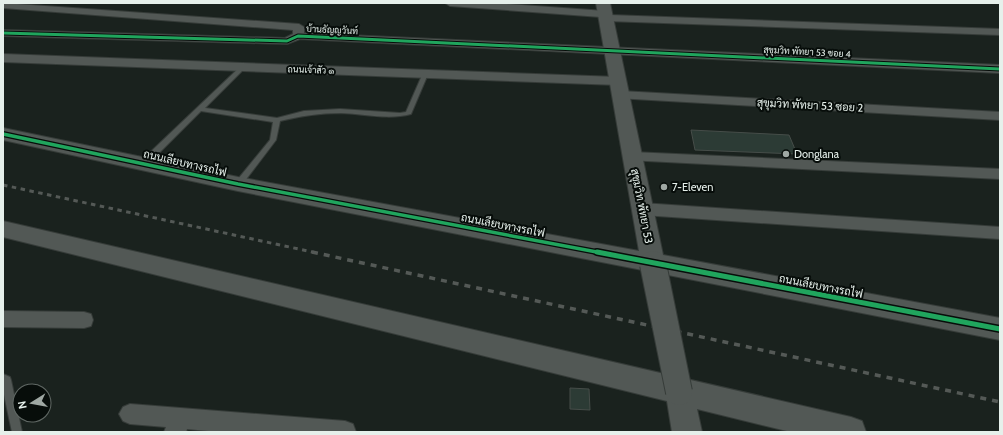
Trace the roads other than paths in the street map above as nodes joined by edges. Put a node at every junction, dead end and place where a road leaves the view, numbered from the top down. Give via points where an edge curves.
1 (450, 3) edge
2 (3, 5) edge
3 (605, 12) edge
4 (1000, 32) edge
5 (3, 33) edge
6 (298, 36) junction
7 (612, 51) junction
8 (3, 58) edge
9 (243, 67) junction
10 (1000, 69) edge
11 (425, 74) junction
12 (620, 88) junction
13 (200, 109) junction
14 (1000, 116) edge
15 (278, 120) junction
16 (3, 134) edge
17 (632, 157) junction
18 (144, 163) junction
19 (1000, 174) edge
20 (238, 184) junction
21 (642, 210) junction
22 (3, 229) edge
23 (1000, 233) edge
24 (653, 264) junction
25 (3, 319) edge
26 (84, 320) dead end
27 (1000, 329) edge
28 (3, 379) edge
29 (679, 392) junction
30 (130, 414) dead end
31 (178, 426) edge
32 (17, 432) edge
33 (345, 432) edge
34 (687, 432) edge
35 (851, 432) edge

1 - 3 street
2 - 6 street, บ้านธัญญวันท์ via 299,27
3 - 4 street
3 - 7 street, สุขุมวิท พัทยา 53
5 - 6 street, บ้านธัญญวันท์ via 287,41
6 - 7 street, บ้านธัญญวันท์
7 - 10 street, สุขุมวิท พัทยา 53 ซอย 4
7 - 12 street, สุขุมวิท พัทยา 53
8 - 9 street, ถนนเจ้าสัว ๑
9 - 11 street, ถนนเจ้าสัว ๑
9 - 13 lane
11 - 12 street, ถนนเจ้าสัว ๑
11 - 15 lane via 409,113 400,115 340,111 304,113
12 - 14 street, สุขุมวิท พัทยา 53 ซอย 2
12 - 17 street, สุขุมวิท พัทยา 53
13 - 15 lane
13 - 18 lane
15 - 20 lane via 273,140
16 - 18 street, ถนนเลียบทางรถไฟ
17 - 19 street
17 - 21 street, สุขุมวิท พัทยา 53
18 - 20 street, ถนนเลียบทางรถไฟ
20 - 24 street, ถนนเลียบทางรถไฟ
21 - 23 street
21 - 24 street, สุขุมวิท พัทยา 53
22 - 29 street
24 - 27 street, ถนนเลียบทางรถไฟ
24 - 29 street, สุขุมวิท พัทยา 53, bridge
25 - 26 street
28 - 32 lane via 6,380
29 - 34 street, สุขุมวิท พัทยา 53
29 - 35 street
30 - 31 street
31 - 33 street

